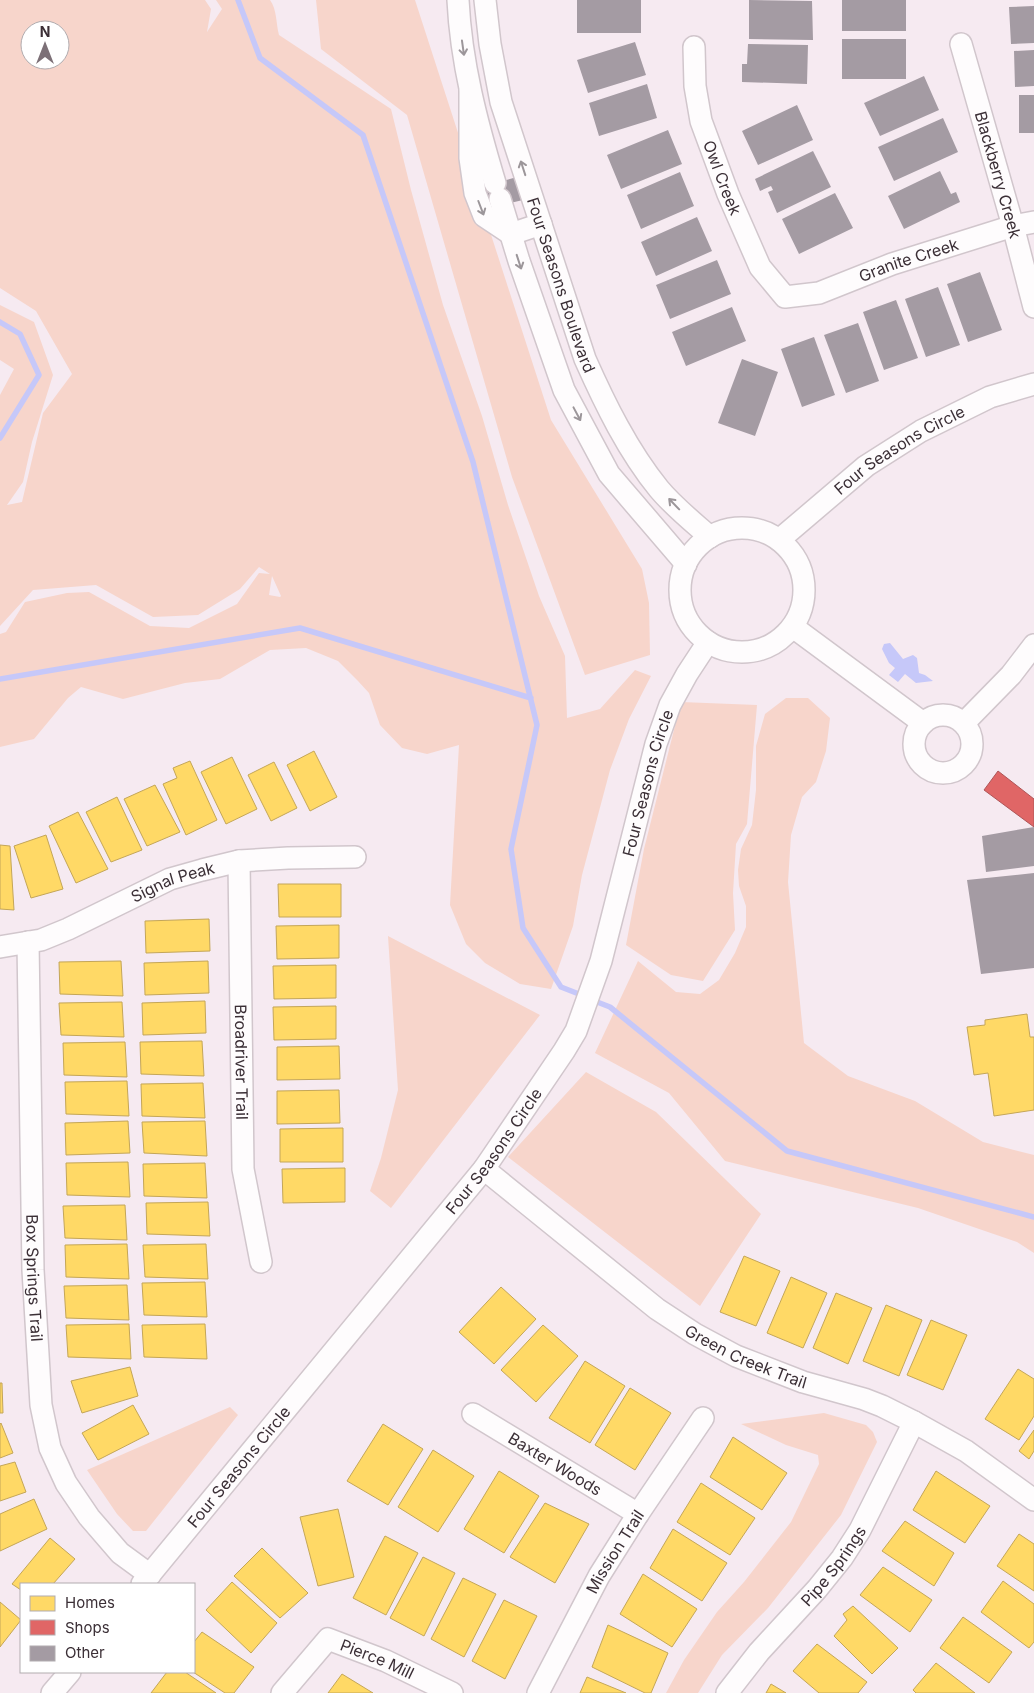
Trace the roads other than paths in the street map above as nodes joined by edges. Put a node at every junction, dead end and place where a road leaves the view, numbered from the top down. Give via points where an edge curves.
1 (458, 0) edge
2 (485, 0) edge
3 (961, 44) dead end
4 (694, 47) dead end
5 (470, 91) junction
6 (512, 133) junction
7 (483, 143) junction
8 (1034, 222) edge
9 (541, 224) junction
10 (1013, 226) junction
11 (511, 234) junction
12 (785, 297) joint
13 (1034, 307) edge
14 (1034, 384) edge
15 (710, 537) junction
16 (779, 540) junction
17 (686, 564) junction
18 (793, 627) junction
19 (708, 642) junction
20 (1034, 645) edge
21 (922, 723) junction
22 (964, 723) junction
23 (355, 857) dead end
24 (239, 862) junction
25 (28, 942) junction
26 (0, 947) edge
27 (484, 1169) junction
28 (261, 1262) dead end
29 (473, 1414) dead end
30 (703, 1418) dead end
31 (914, 1422) junction
32 (1034, 1500) edge
33 (638, 1514) junction
34 (146, 1580) edge
35 (69, 1673) edge
36 (52, 1693) edge
37 (282, 1693) edge
38 (452, 1693) edge
39 (538, 1693) edge
40 (727, 1693) edge

1 -> 5 street, Four Seasons Boulevard
2 - 6 street, Four Seasons Boulevard via 494,72
3 - 10 street, Blackberry Creek
4 - 12 street, Owl Creek via 695,86 701,121 760,267
5 - 7 street, Four Seasons Boulevard
5 -> 11 street, Four Seasons Boulevard via 470,158 476,193 484,216
6 - 7 street
9 -> 6 street, Four Seasons Boulevard
7 - 11 street, Four Seasons Boulevard
8 - 10 street, Granite Creek
9 - 11 street
15 -> 9 street, Four Seasons Boulevard via 659,490 601,396 585,359
10 - 12 street, Granite Creek via 892,264 820,293
10 - 13 street, Blackberry Creek
11 -> 17 street, Four Seasons Boulevard via 564,390 609,474
14 - 16 street, Four Seasons Circle via 990,397 921,431 866,466
15 - 16 street via 727,530 745,528 763,531
15 - 17 street via 696,548
16 - 18 street via 793,553 802,571 805,590 802,610
17 - 19 street via 680,581 685,616
18 - 19 street via 780,640 763,649 744,653 725,650
18 - 21 street
19 - 27 street, Four Seasons Circle via 670,705 656,744 601,961 576,1031
20 - 22 street via 1011,675
21 - 22 street via 938,715 948,715
21 - 22 street via 914,739 914,748 922,764 938,773 957,770 970,757 972,739
23 - 24 street, Signal Peak
24 - 25 street, Signal Peak via 170,879 68,928
24 - 28 street, Broadriver Trail via 244,1169
25 - 26 street, Signal Peak
25 - 34 street, Box Springs Trail via 33,1270 40,1405 50,1448 66,1483 89,1517
27 - 31 street, Green Creek Trail via 657,1309 696,1334 744,1359 803,1382 864,1399
27 - 34 street, Four Seasons Circle
29 - 33 street, Baxter Woods
30 - 33 street, Mission Trail
31 - 32 street, Green Creek Trail via 966,1452
31 - 40 street, Pipe Springs via 860,1530 842,1558
33 - 39 street, Mission Trail via 599,1576
35 - 36 street
37 - 38 street, Pierce Mill via 328,1638

